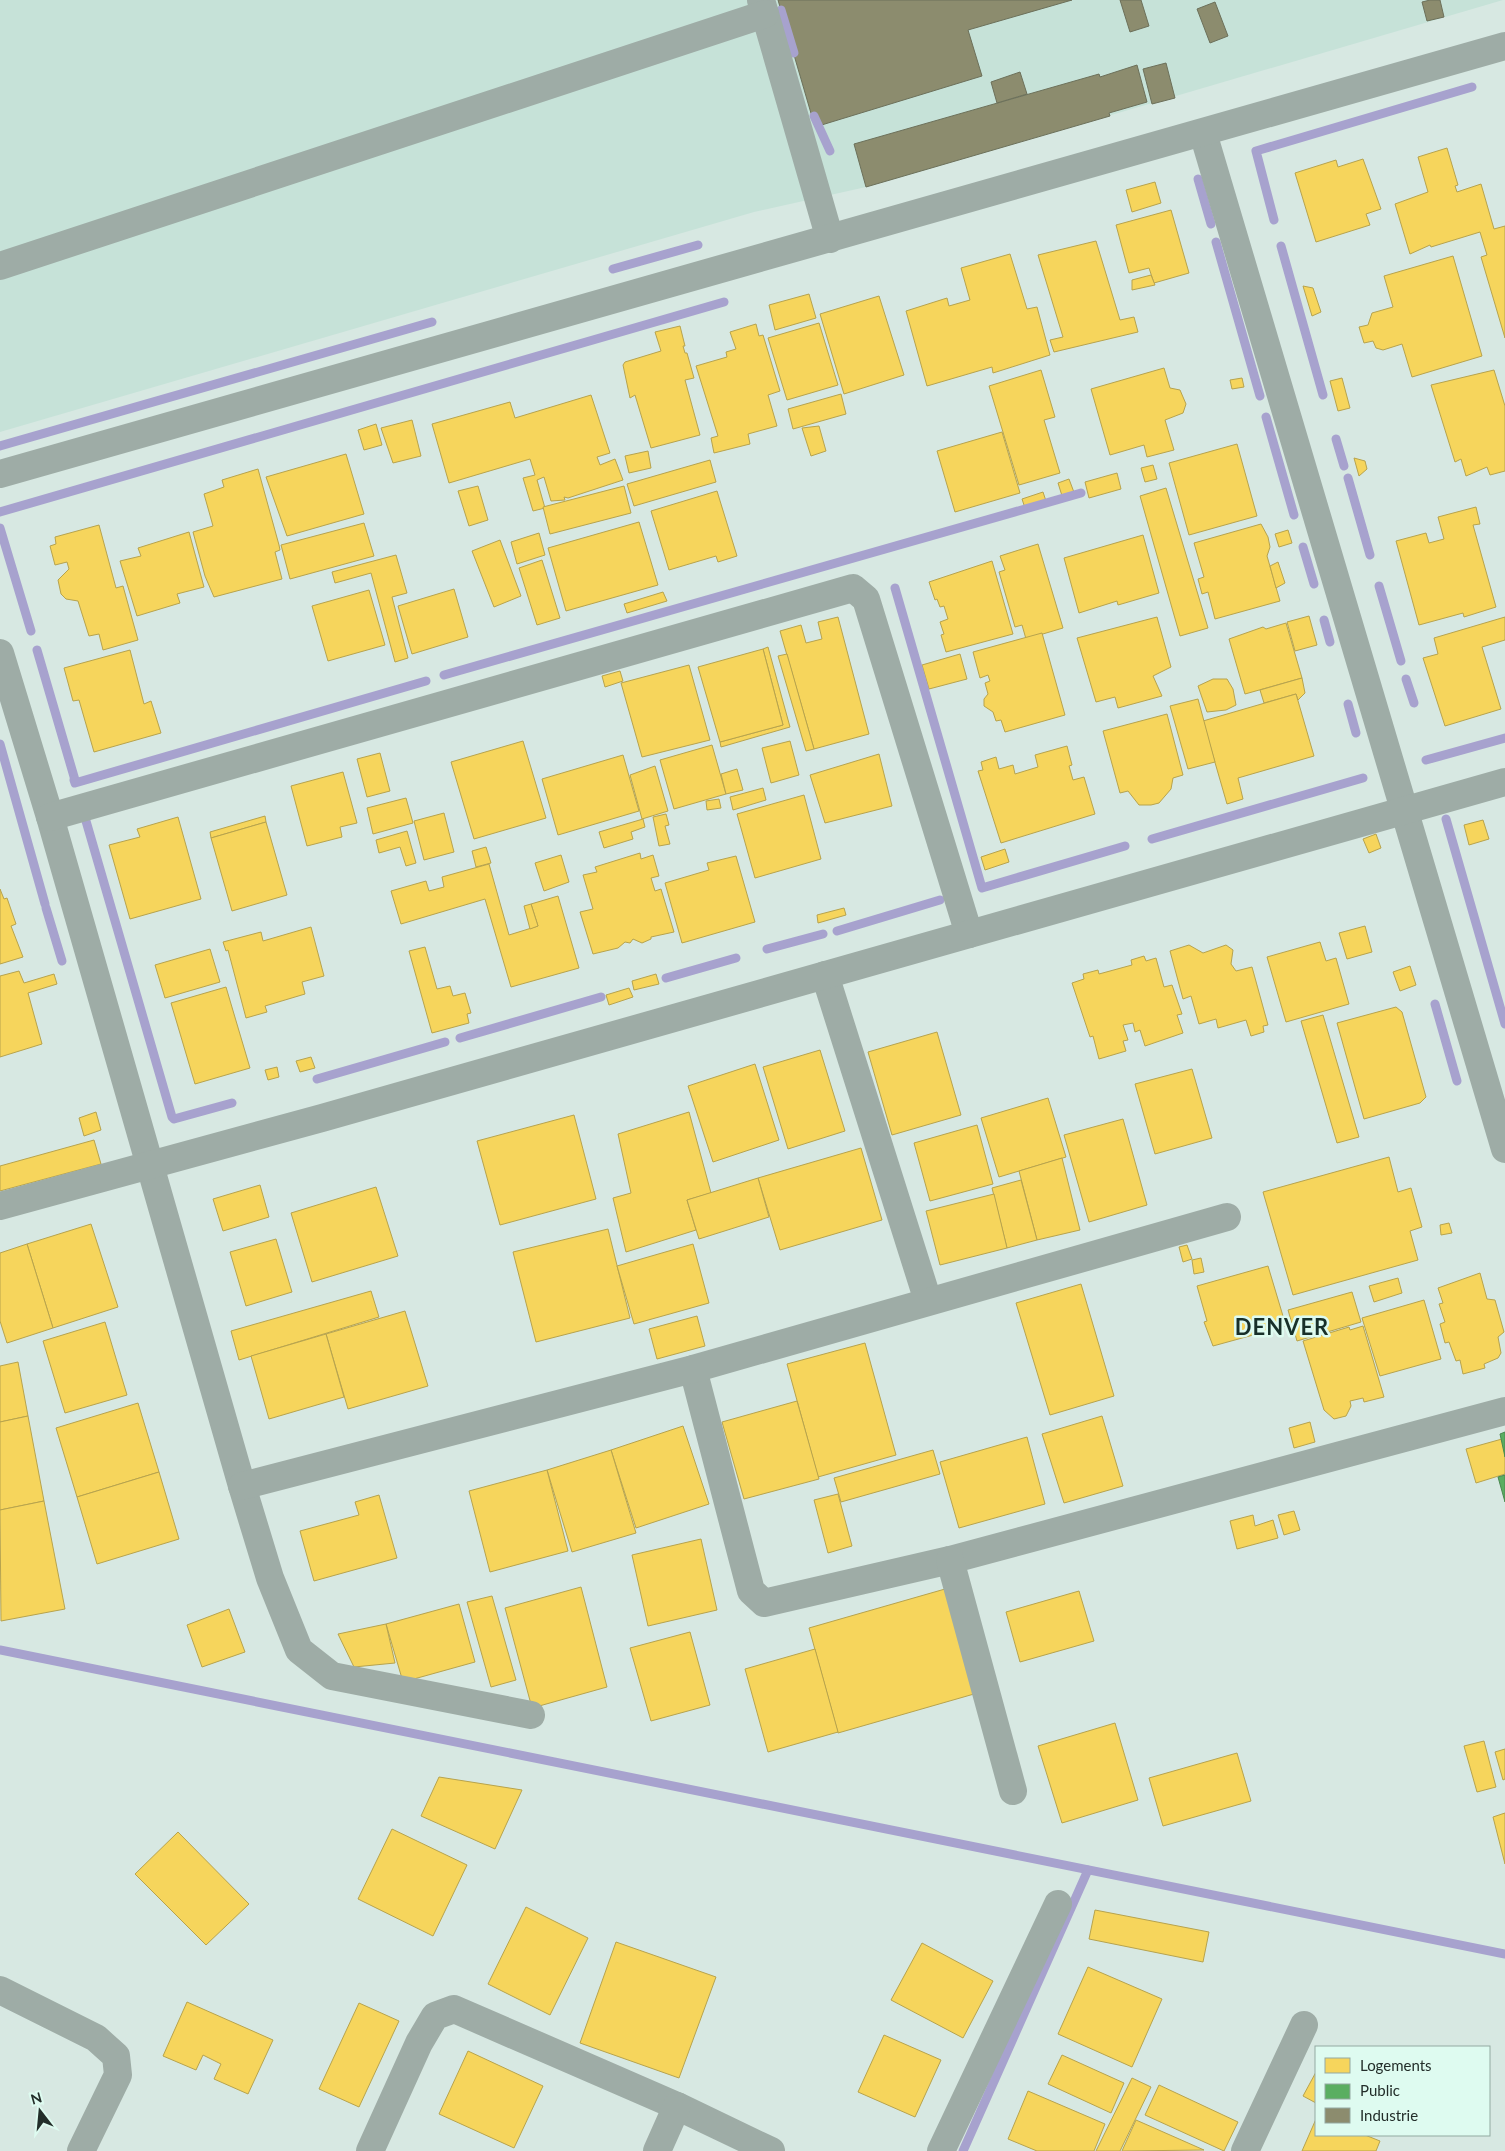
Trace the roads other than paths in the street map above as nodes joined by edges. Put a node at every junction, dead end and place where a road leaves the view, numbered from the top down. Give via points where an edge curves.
1 (763, 7) edge
2 (1505, 46) edge
3 (1203, 133) junction
4 (830, 239) junction
5 (0, 266) edge
6 (0, 474) edge
7 (0, 652) edge
8 (1505, 782) edge
9 (1404, 811) junction
10 (50, 817) junction
11 (969, 934) junction
12 (825, 976) junction
13 (1505, 1149) edge
14 (150, 1164) junction
15 (0, 1206) edge
16 (1227, 1217) dead end
17 (928, 1301) junction
18 (693, 1369) junction
19 (1505, 1411) edge
20 (242, 1486) junction
21 (950, 1560) junction
22 (531, 1715) dead end
23 (1013, 1791) dead end
24 (1058, 1904) dead end
25 (0, 1990) edge
26 (1304, 2024) dead end
27 (677, 2106) junction
28 (81, 2151) edge
29 (370, 2151) edge
30 (657, 2151) edge
31 (771, 2151) edge
32 (941, 2151) edge
33 (1245, 2151) edge

1 - 4 street
1 - 5 street
2 - 3 street
3 - 4 street
3 - 9 street
4 - 6 street
7 - 10 street
8 - 9 street
9 - 11 street
9 - 13 street
10 - 11 street via 853,588 866,599
10 - 14 street
11 - 12 street
12 - 14 street
12 - 17 street
14 - 15 street
14 - 20 street
16 - 17 street
17 - 18 street
18 - 20 street
18 - 21 street via 751,1591 764,1603
19 - 21 street
20 - 22 street via 270,1578 299,1650 332,1676
21 - 23 street
24 - 32 street
25 - 28 street via 96,2038 116,2056 118,2076
26 - 33 street
27 - 29 street via 454,2009 435,2016 419,2043
27 - 30 street
27 - 31 street

